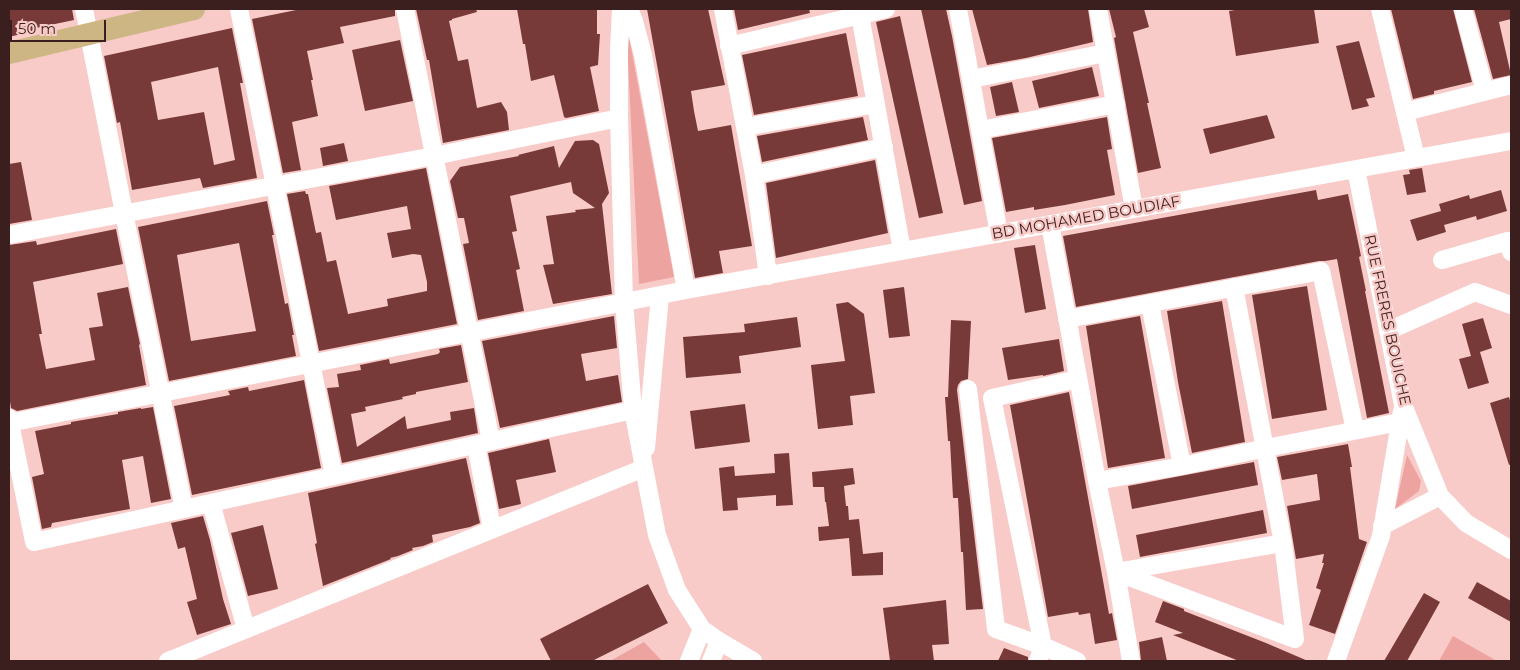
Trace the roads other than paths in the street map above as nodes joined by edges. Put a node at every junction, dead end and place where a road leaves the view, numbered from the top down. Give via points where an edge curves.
1 (84, 9) edge
2 (194, 9) edge
3 (239, 9) edge
4 (405, 9) edge
5 (622, 9) edge
6 (629, 9) edge
7 (723, 9) edge
8 (886, 9) edge
9 (958, 9) edge
10 (1098, 9) edge
11 (1380, 9) edge
12 (1464, 9) edge
13 (860, 15) junction
14 (89, 35) junction
15 (729, 46) junction
16 (9, 53) edge
17 (1106, 53) junction
18 (971, 79) junction
19 (1511, 85) edge
20 (1485, 91) junction
21 (876, 104) junction
22 (1116, 104) junction
23 (1405, 112) junction
24 (619, 118) junction
25 (745, 127) junction
26 (980, 130) junction
27 (1511, 141) edge
28 (884, 147) junction
29 (434, 156) junction
30 (1416, 158) junction
31 (1356, 169) junction
32 (754, 175) junction
33 (275, 186) junction
34 (1134, 209) junction
35 (124, 214) junction
36 (1050, 224) junction
37 (999, 234) junction
38 (9, 235) edge
39 (902, 251) junction
40 (1511, 252) edge
41 (1442, 260) dead end
42 (768, 276) junction
43 (1234, 287) junction
44 (686, 290) junction
45 (660, 296) junction
46 (624, 302) junction
47 (1150, 304) junction
48 (1511, 305) edge
49 (1067, 319) junction
50 (1388, 331) junction
51 (469, 332) junction
52 (311, 364) junction
53 (1078, 379) junction
54 (968, 389) dead end
55 (160, 393) junction
56 (633, 410) junction
57 (1401, 413) junction
58 (9, 421) edge
59 (1355, 430) junction
60 (483, 443) junction
61 (1266, 448) junction
62 (1182, 466) junction
63 (644, 468) junction
64 (334, 476) junction
65 (1097, 481) junction
66 (1440, 496) junction
67 (211, 503) junction
68 (184, 509) junction
69 (1382, 526) junction
70 (492, 529) junction
71 (1283, 543) junction
72 (1511, 550) edge
73 (1116, 572) junction
74 (702, 628) junction
75 (246, 630) junction
76 (714, 651) edge
77 (1041, 654) edge
78 (168, 661) edge
79 (689, 661) edge
80 (730, 661) edge
81 (753, 661) edge
82 (1077, 661) edge
83 (1130, 661) edge
84 (1336, 661) edge

1 - 14 street
2 - 14 main road
3 - 33 street
4 - 29 street
5 - 24 street
6 - 44 street via 642,55
7 - 15 street
8 - 13 street
9 - 18 street
10 - 17 street
11 - 23 street
12 - 20 street
13 - 15 street
13 - 21 street
14 - 16 main road
14 - 35 street
15 - 25 street
17 - 18 street
17 - 22 street
18 - 26 street
19 - 20 street
20 - 23 street
21 - 25 street
21 - 28 street
22 - 26 street
22 - 34 street
23 - 30 street
24 - 29 street
24 - 46 street
25 - 32 street
26 - 37 street
27 - 30 street, BD MOHAMED BOUDIAF
28 - 32 street
28 - 39 street
29 - 33 street
29 - 51 street
30 - 31 street, BD MOHAMED BOUDIAF
31 - 34 street, BD MOHAMED BOUDIAF
31 - 50 street, RUE FRERES BOUICHE
32 - 42 street
33 - 35 street
33 - 52 street
34 - 36 street, BD MOHAMED BOUDIAF
35 - 38 street
35 - 55 street
36 - 37 street, BD MOHAMED BOUDIAF
36 - 49 street
37 - 39 street, BD MOHAMED BOUDIAF
39 - 42 street, BD MOHAMED BOUDIAF
40 - 41 street via 1508,241
42 - 44 street, BD MOHAMED BOUDIAF
43 - 47 street
43 - 59 street via 1322,271
43 - 61 street
44 - 45 street, BD MOHAMED BOUDIAF
45 - 46 street, BD MOHAMED BOUDIAF
45 - 63 street
46 - 51 street, BD MOHAMED BOUDIAF
46 - 56 street
47 - 49 street
47 - 62 street
48 - 50 street via 1475,292
49 - 53 street
50 - 57 street, RUE FRERES BOUICHE
51 - 52 street, BD MOHAMED BOUDIAF
51 - 60 street
52 - 55 street, BD MOHAMED BOUDIAF
52 - 64 street
53 - 65 street
53 - 77 street via 992,398
54 - 77 street via 996,629
55 - 58 street, BD MOHAMED BOUDIAF
55 - 68 street
56 - 60 street
56 - 63 street
57 - 59 street
57 - 66 street, RUE FRERES BOUICHE
57 - 69 street
58 - 68 street via 34,542
59 - 61 street
60 - 64 street
60 - 70 street
61 - 62 street
61 - 71 street
62 - 65 street
63 - 70 street
63 - 74 street via 657,535 677,590
64 - 67 street
65 - 73 street
66 - 69 street
66 - 72 street, RUE FRERES BOUICHE via 1466,522
67 - 68 street
67 - 75 street
69 - 84 street
70 - 75 street
71 - 73 street
71 - 73 street via 1295,639
73 - 83 street
74 - 76 street
74 - 79 street
75 - 78 street
76 - 80 street
76 - 81 street
77 - 82 street

